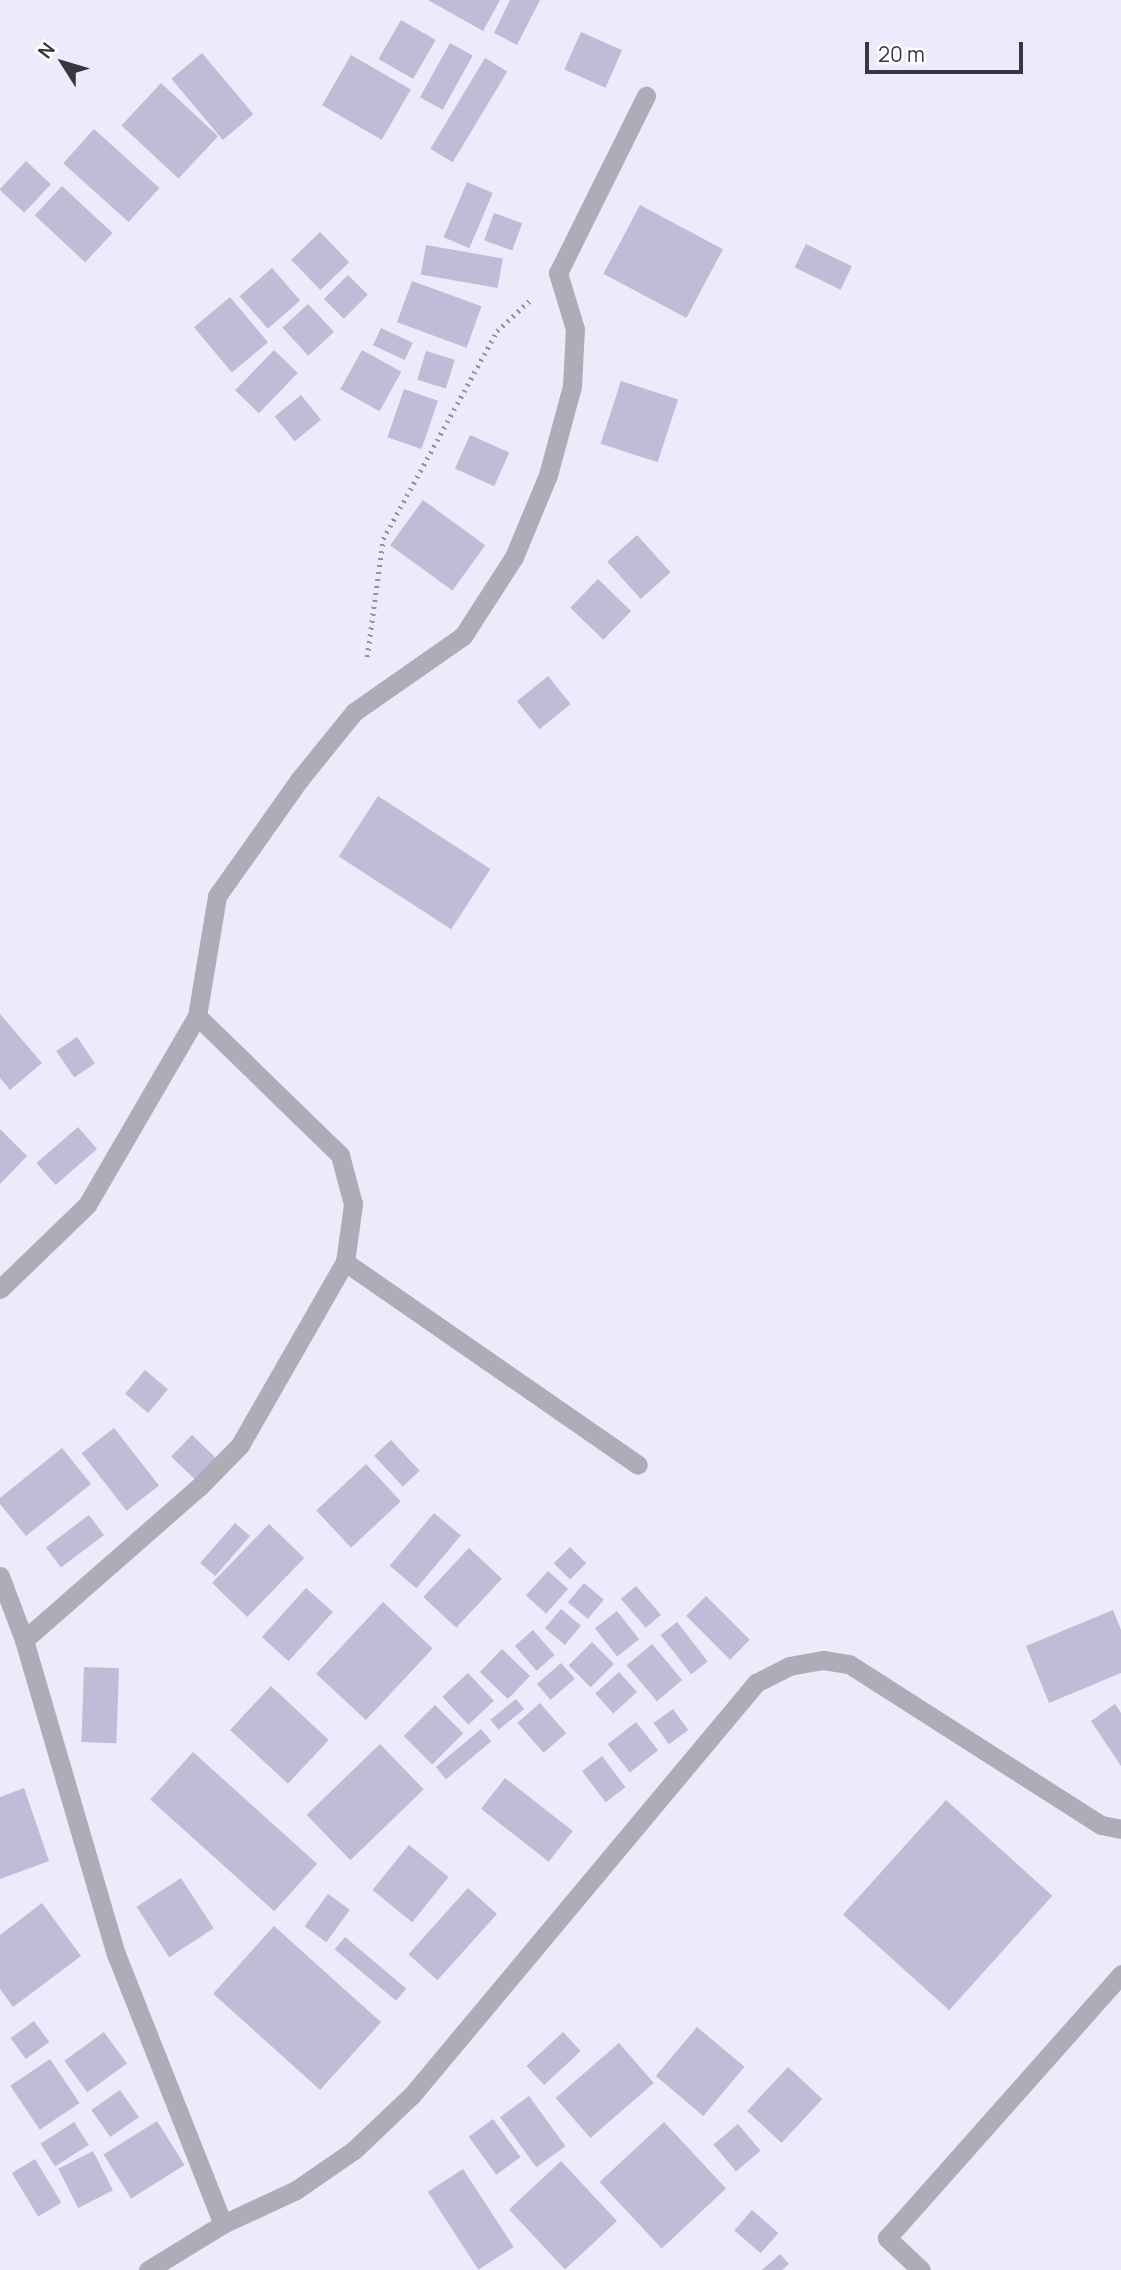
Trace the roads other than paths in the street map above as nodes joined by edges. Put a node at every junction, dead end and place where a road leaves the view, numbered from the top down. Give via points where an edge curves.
1 (646, 96) dead end
2 (197, 1016) junction
3 (345, 1262) junction
4 (0, 1289) edge
5 (638, 1465) dead end
6 (0, 1576) edge
7 (24, 1640) junction
8 (1121, 1829) edge
9 (1121, 1974) edge
10 (223, 2224) junction
11 (148, 2270) edge
12 (921, 2270) edge

1 - 2 street via 558,273 575,329 572,386 548,475 514,557 463,636 354,712 299,780 217,896
2 - 3 street via 340,1155 353,1203
2 - 4 street via 87,1205
3 - 5 street
3 - 7 street via 240,1445 199,1487
6 - 7 street
7 - 10 street via 116,1954
8 - 10 street via 1101,1825 849,1664 823,1660 789,1666 756,1684 412,2095 354,2150 296,2190
9 - 12 street via 887,2238
10 - 11 street

